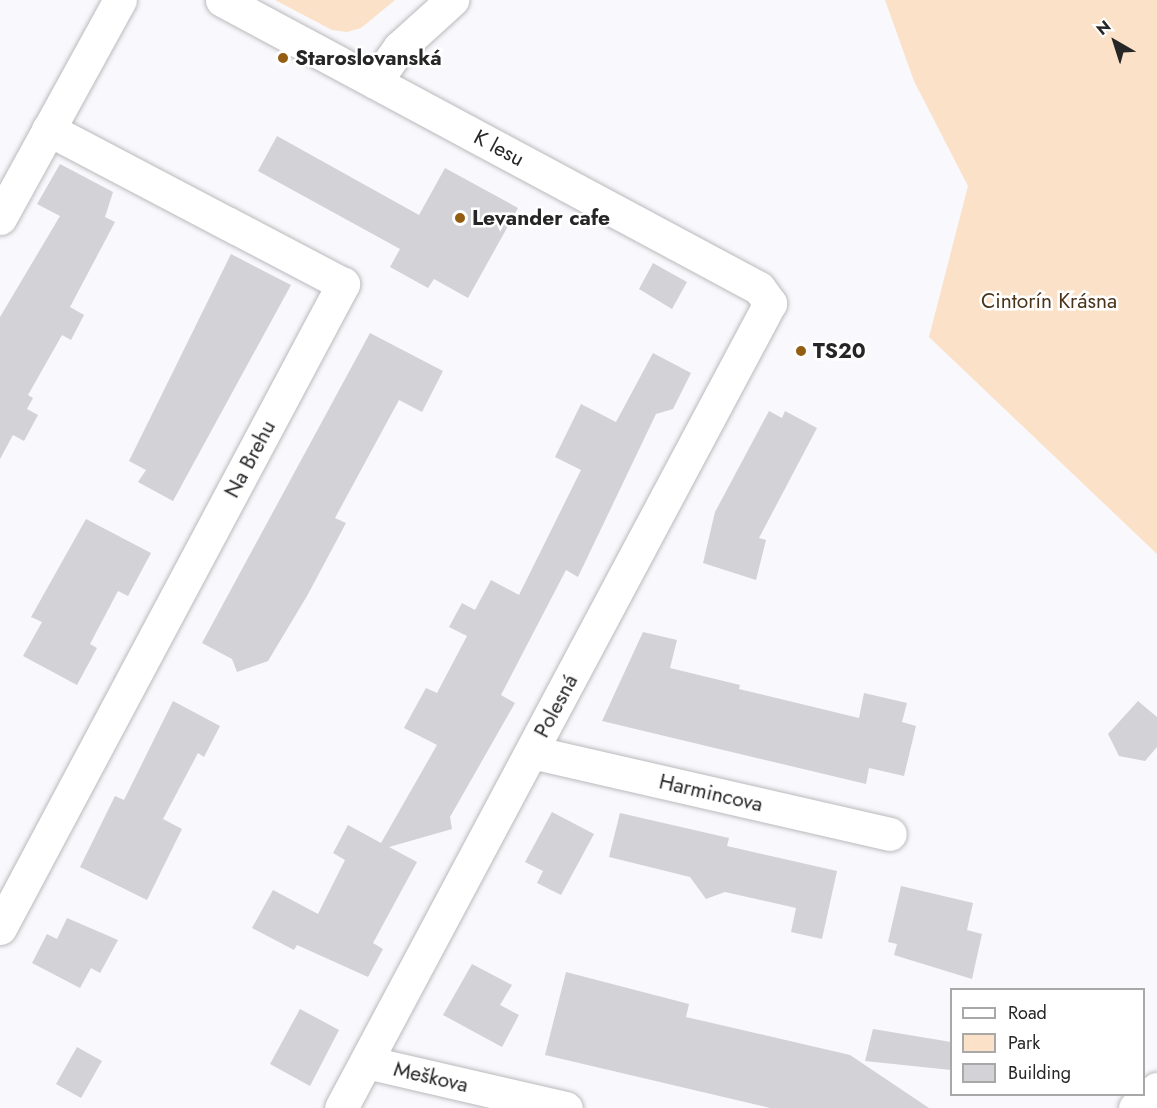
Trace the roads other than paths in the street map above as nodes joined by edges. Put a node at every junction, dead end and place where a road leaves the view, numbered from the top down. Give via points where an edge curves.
1 (120, 0) edge
2 (222, 0) edge
3 (452, 0) edge
4 (375, 82) junction
5 (48, 129) junction
6 (0, 218) edge
7 (770, 303) joint
8 (532, 752) junction
9 (890, 834) dead end
10 (0, 928) edge
11 (366, 1062) junction
12 (1157, 1089) edge
13 (341, 1108) edge
14 (566, 1108) edge
15 (1135, 1108) edge

1 - 5 street
2 - 4 street, K lesu
3 - 4 street via 399,48
4 - 7 street, K lesu via 759,288
5 - 6 street
5 - 10 street, Na Brehu via 343,284
7 - 8 street, Polesná
8 - 9 street, Harmincova
8 - 11 street, Polesná
11 - 13 street, Polesná
11 - 14 street, Meškova
12 - 15 street

